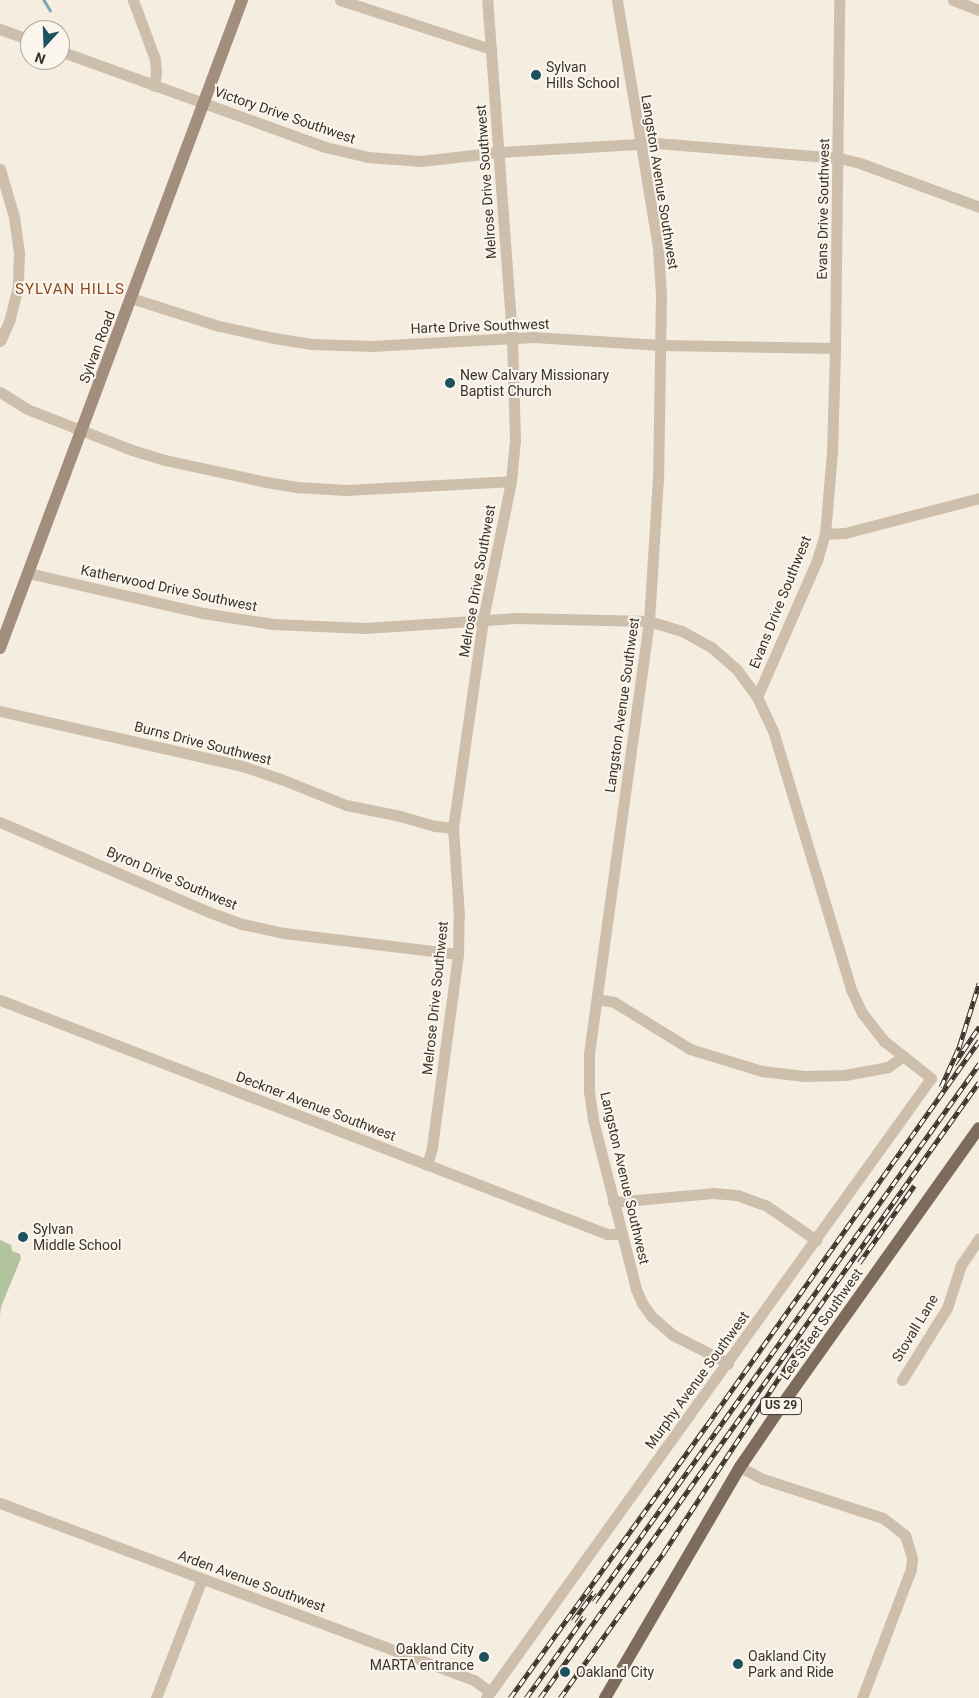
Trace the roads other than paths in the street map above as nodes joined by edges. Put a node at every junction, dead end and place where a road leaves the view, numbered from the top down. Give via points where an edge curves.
1 (133, 0) edge
2 (242, 0) edge
3 (340, 0) edge
4 (487, 0) edge
5 (616, 0) edge
6 (839, 0) edge
7 (953, 0) edge
8 (979, 10) edge
9 (0, 29) edge
10 (20, 36) edge
11 (491, 49) junction
12 (70, 55) edge
13 (154, 86) junction
14 (204, 103) junction
15 (639, 142) junction
16 (499, 152) junction
17 (839, 158) junction
18 (0, 169) edge
19 (979, 207) edge
20 (131, 298) junction
21 (512, 337) junction
22 (0, 341) edge
23 (661, 345) junction
24 (835, 348) junction
25 (0, 392) edge
26 (81, 431) junction
27 (511, 481) junction
28 (979, 498) edge
29 (825, 534) junction
30 (28, 573) junction
31 (483, 619) junction
32 (650, 621) junction
33 (0, 648) edge
34 (757, 697) junction
35 (0, 712) edge
36 (0, 822) edge
37 (453, 828) junction
38 (458, 954) junction
39 (597, 999) junction
40 (0, 1000) edge
41 (903, 1056) junction
42 (979, 1128) edge
43 (427, 1165) junction
44 (614, 1202) junction
45 (622, 1234) junction
46 (979, 1238) edge
47 (816, 1240) junction
48 (728, 1363) junction
49 (902, 1380) dead end
50 (740, 1468) junction
51 (0, 1503) edge
52 (202, 1579) junction
53 (488, 1695) edge
54 (156, 1698) edge
55 (606, 1698) edge
56 (862, 1698) edge

1 - 13 street via 154,59
2 - 14 main road, Sylvan Road
3 - 11 street
4 - 11 street, Melrose Drive Southwest
5 - 15 street, Langston Avenue Southwest
6 - 17 street, Evans Drive Southwest
7 - 8 street
9 - 10 street
11 - 16 street, Melrose Drive Southwest
12 - 13 street, Victory Drive Southwest
13 - 14 street, Victory Drive Southwest
14 - 16 street, Victory Drive Southwest via 325,147 368,157 421,161
14 - 20 main road, Sylvan Road
15 - 16 street, Victory Drive Southwest
15 - 17 street, Victory Drive Southwest
15 - 23 street, Langston Avenue Southwest via 658,249
16 - 21 street, Melrose Drive Southwest
17 - 19 street, Victory Drive Southwest
17 - 24 street, Evans Drive Southwest
18 - 22 street via 14,217 19,253 18,286
20 - 21 street, Harte Drive Southwest via 219,326 312,344 372,346
20 - 26 main road, Sylvan Road
21 - 23 street, Harte Drive Southwest
21 - 27 street, Melrose Drive Southwest via 516,440
23 - 24 street, Harte Drive Southwest
23 - 32 street, Langston Avenue Southwest
24 - 29 street, Evans Drive Southwest via 832,452
25 - 26 street via 27,409
26 - 27 street via 165,460 296,487 346,490
26 - 30 main road, Sylvan Road
27 - 31 street, Melrose Drive Southwest
28 - 29 street via 845,533
29 - 34 street, Evans Drive Southwest
30 - 31 street, Katherwood Drive Southwest via 203,613 273,624 365,628
30 - 33 main road, Sylvan Road
31 - 32 street, Katherwood Drive Southwest
31 - 37 street, Melrose Drive Southwest
32 - 34 street, Katherwood Drive Southwest via 682,631 711,648 737,670
32 - 39 street, Langston Avenue Southwest
34 - 41 street via 773,731 851,989 872,1028
35 - 37 street, Burns Drive Southwest via 242,766 346,805
36 - 38 street, Byron Drive Southwest via 242,924 284,933
37 - 38 street, Melrose Drive Southwest via 460,915
38 - 43 street, Melrose Drive Southwest
39 - 41 street via 614,1002 690,1049 762,1071 804,1076 845,1075 888,1067
39 - 44 street, Langston Avenue Southwest via 589,1055 589,1091
40 - 43 street, Deckner Avenue Southwest
41 - 47 street, Murphy Avenue Southwest via 930,1078
42 - 50 main road, Lee Street Southwest / US 29
43 - 45 street, Deckner Avenue Southwest via 607,1234
44 - 45 street, Langston Avenue Southwest
44 - 47 street via 713,1193 737,1195 767,1206
45 - 48 street, Langston Avenue Southwest via 636,1289 651,1316 673,1335
46 - 49 street, Stovall Lane via 958,1272 947,1308
47 - 48 street, Murphy Avenue Southwest
48 - 53 street, Murphy Avenue Southwest
50 - 55 main road, Lee Street Southwest / US 29
50 - 56 street via 763,1479 883,1518 905,1535 911,1570
51 - 52 street, Arden Avenue Southwest
52 - 53 street, Arden Avenue Southwest via 474,1680
52 - 54 street

